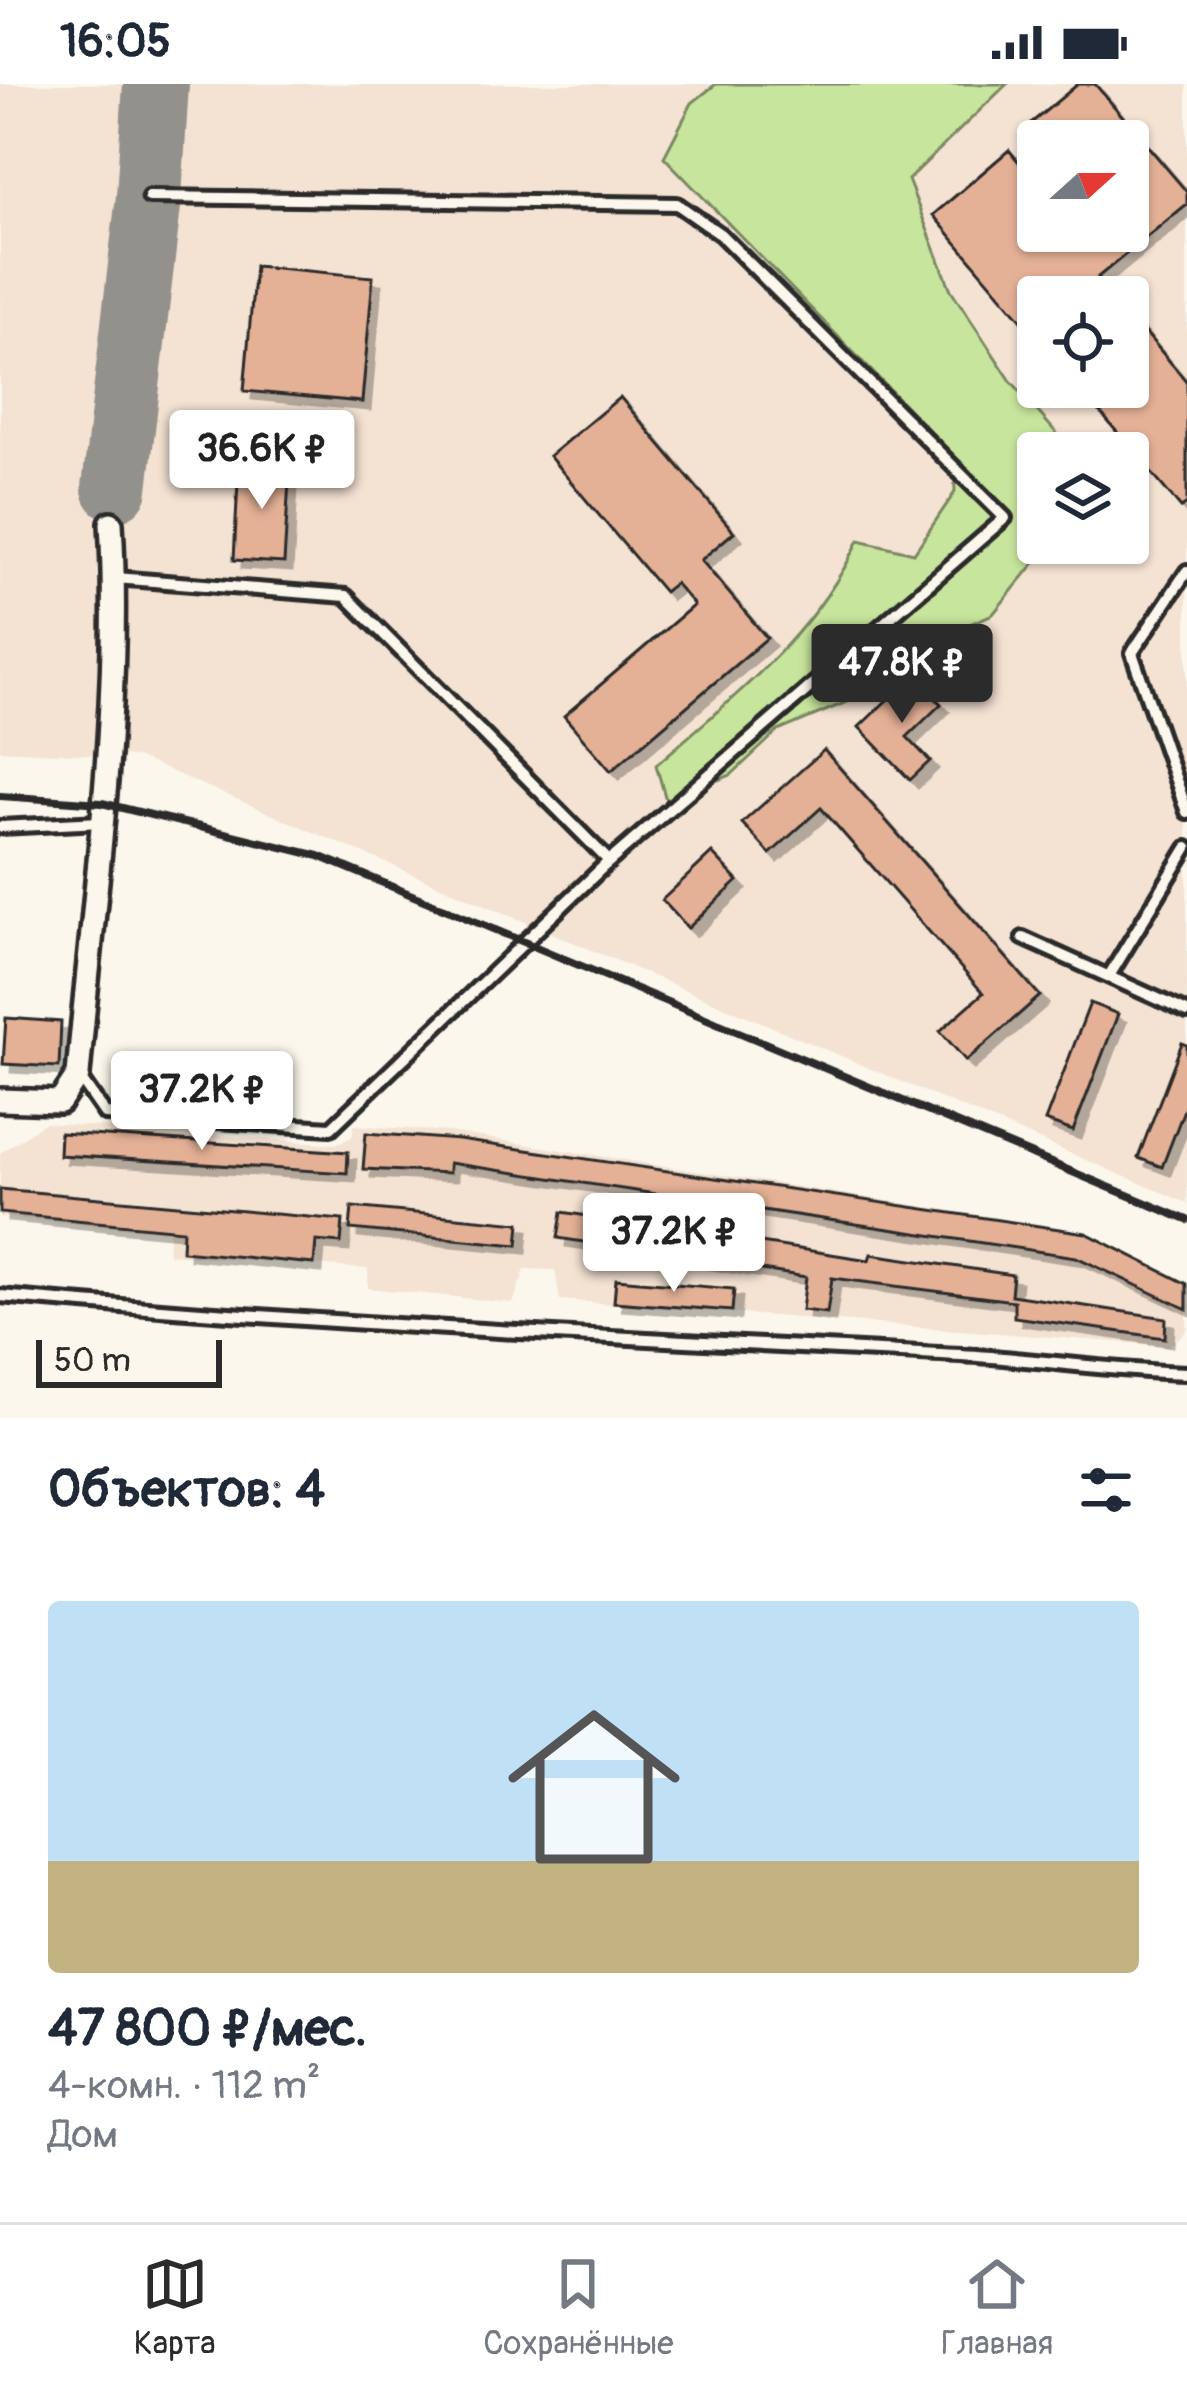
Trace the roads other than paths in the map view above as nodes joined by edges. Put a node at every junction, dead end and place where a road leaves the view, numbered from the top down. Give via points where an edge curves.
1 (149, 197) dead end
2 (111, 523) dead end
3 (1187, 571) edge
4 (115, 578) junction
5 (1187, 812) edge
6 (101, 822) junction
7 (0, 827) edge
8 (1187, 848) edge
9 (609, 861) junction
10 (1024, 938) dead end
11 (1109, 976) junction
12 (1187, 1010) edge
13 (78, 1075) junction
14 (0, 1100) edge
15 (0, 1296) edge
16 (1187, 1373) edge

1 - 9 lane via 676,204 720,234 1005,518
2 - 4 street
3 - 5 lane via 1132,653
4 - 6 street
4 - 9 lane via 346,596
6 - 7 lane
6 - 13 street
8 - 11 lane
9 - 13 lane via 332,1128 105,1114
10 - 11 lane
11 - 12 lane
13 - 14 street via 61,1102
15 - 16 lane

